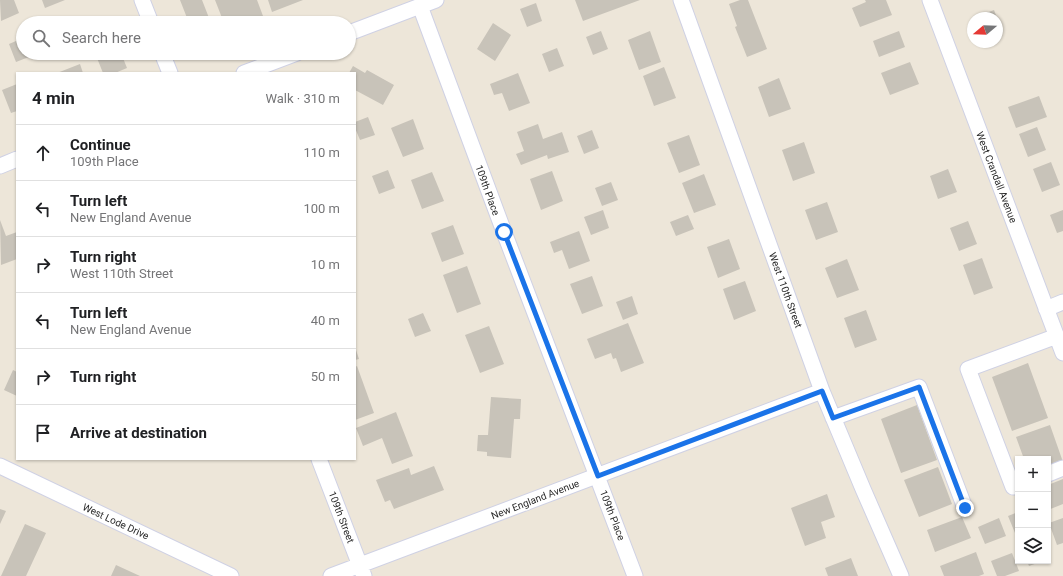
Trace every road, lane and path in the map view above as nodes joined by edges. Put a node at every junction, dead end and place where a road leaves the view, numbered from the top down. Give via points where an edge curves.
1 (142, 0) edge
2 (436, 0) edge
3 (681, 0) edge
4 (930, 0) edge
5 (420, 6) junction
6 (148, 16) edge
7 (356, 30) edge
8 (165, 60) edge
9 (278, 60) edge
10 (170, 72) edge
11 (247, 72) edge
12 (16, 159) edge
13 (0, 166) edge
14 (1063, 302) edge
15 (1046, 309) junction
16 (1057, 336) junction
17 (1063, 353) edge
18 (822, 391) junction
19 (833, 418) junction
20 (319, 460) edge
21 (0, 466) edge
22 (1063, 468) edge
23 (1051, 473) edge
24 (598, 476) junction
25 (1015, 486) edge
26 (965, 508) dead end
27 (362, 571) edge
28 (231, 576) edge
29 (331, 576) edge
30 (635, 576) edge
31 (901, 576) edge

1 - 6 street
2 - 5 street
3 - 18 street, West 110th Street
4 - 15 street, West Crandall Avenue
5 - 7 street
5 - 24 street, 109th Place
8 - 10 street
9 - 11 street
12 - 13 street
14 - 15 street
15 - 16 street, West Crandall Avenue
16 - 17 street, West Crandall Avenue
16 - 25 street via 968,369 1013,487
18 - 19 street, West 110th Street
18 - 24 street, New England Avenue
19 - 26 street via 919,387
19 - 31 street, West 110th Street
20 - 27 street, 109th Street
21 - 28 street, West Lode Drive
22 - 23 street
24 - 27 street, New England Avenue
24 - 30 street, 109th Place
27 - 29 street

